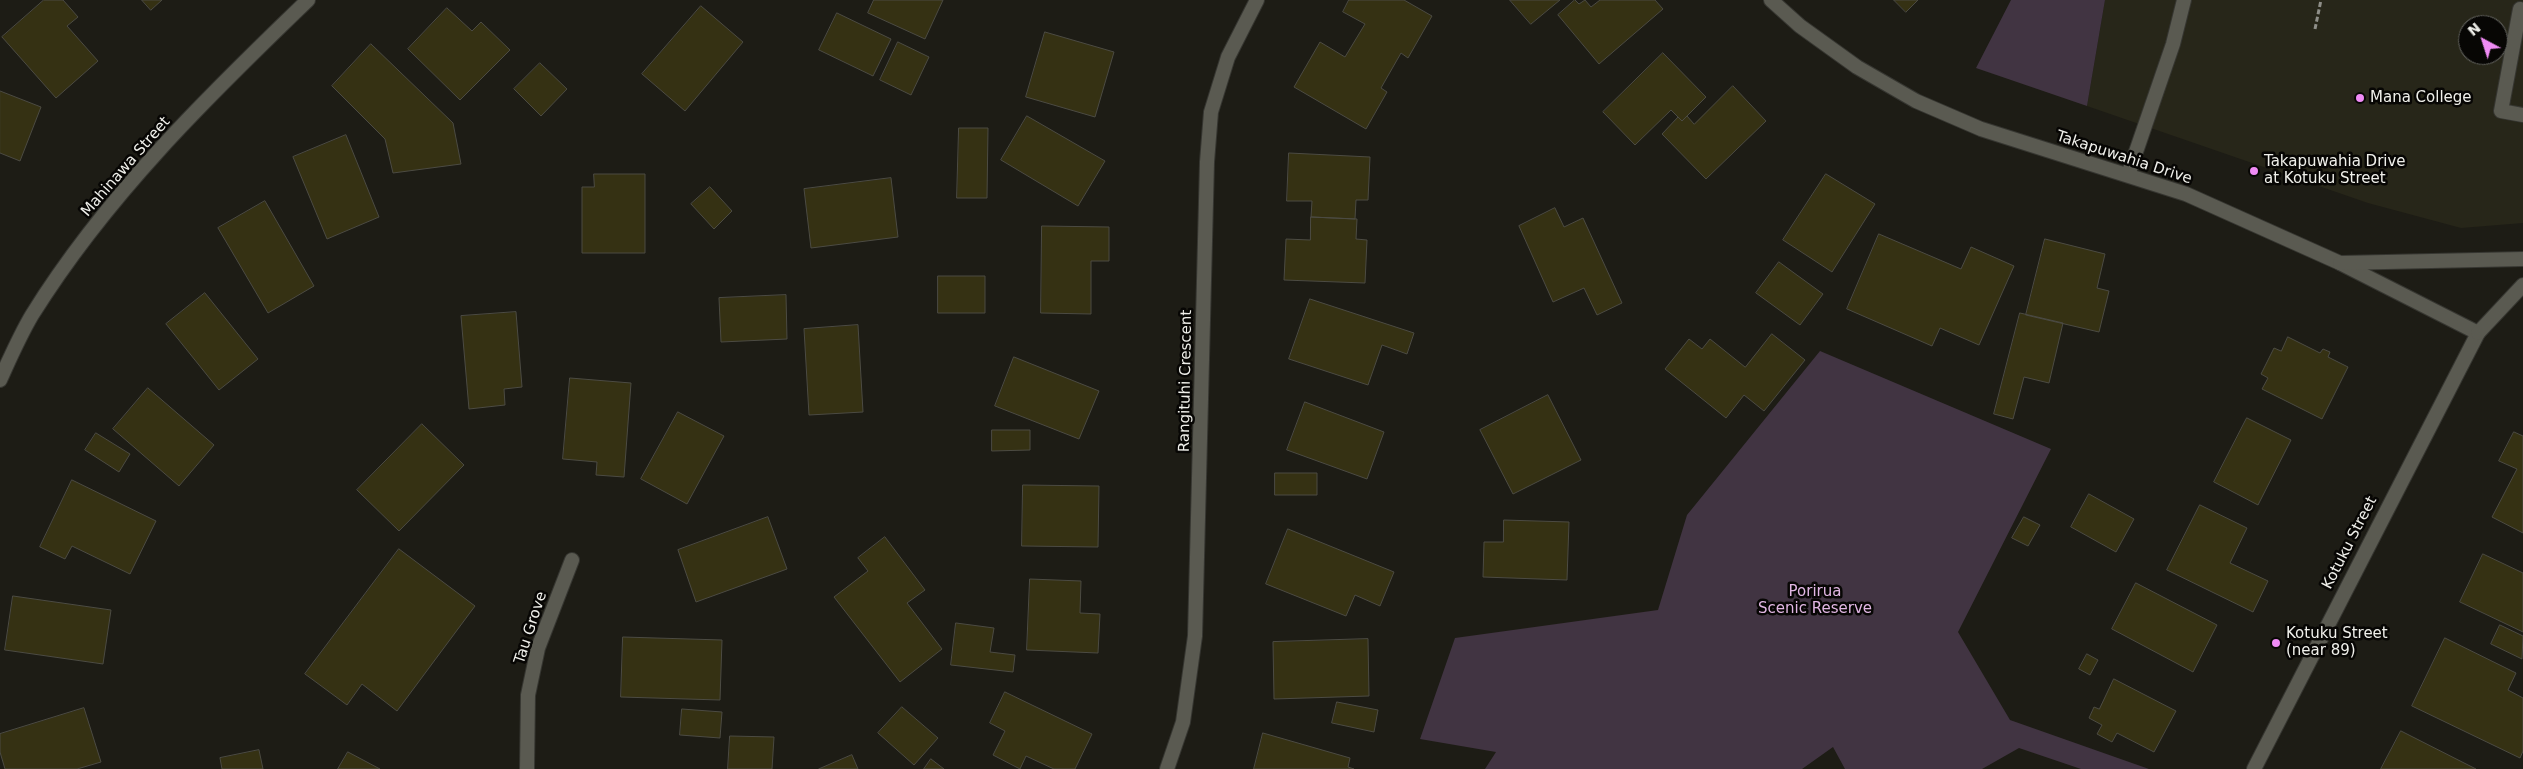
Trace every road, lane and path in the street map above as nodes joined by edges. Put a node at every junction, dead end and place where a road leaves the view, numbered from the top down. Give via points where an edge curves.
1 (308, 0) edge
2 (1257, 0) edge
3 (1771, 0) edge
4 (2184, 0) edge
5 (2321, 0) edge
6 (2520, 10) dead end
7 (2315, 29) dead end
8 (2523, 115) edge
9 (2128, 175) junction
10 (2523, 259) edge
11 (2340, 263) junction
12 (2523, 285) edge
13 (2478, 333) junction
14 (0, 380) edge
15 (572, 560) dead end
16 (526, 769) edge
17 (1167, 769) edge
18 (2254, 769) edge

1 - 14 street, Mahinawa Street via 146,164 111,204 31,317
2 - 17 street, Rangituhi Crescent via 1228,57 1212,112 1207,162 1195,636 1183,722
3 - 9 street, Takapuwahia Drive via 1800,26 1857,67 1916,101 1981,129
4 - 9 street via 2173,44
5 - 7 path
6 - 8 street via 2501,112
9 - 11 street, Takapuwahia Drive via 2186,194
10 - 11 street
11 - 13 street, Takapuwahia Drive
12 - 13 street, Kotuku Street
13 - 18 street, Kotuku Street
15 - 16 street, Tau Grove via 538,648 528,695

